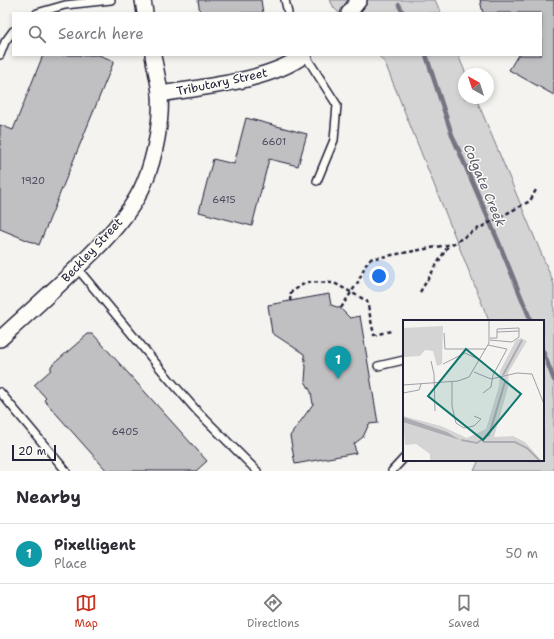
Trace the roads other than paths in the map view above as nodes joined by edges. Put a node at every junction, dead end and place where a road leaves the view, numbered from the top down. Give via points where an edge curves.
1 (111, 0) edge
2 (143, 0) edge
3 (285, 0) edge
4 (359, 0) edge
5 (40, 12) edge
6 (145, 12) edge
7 (288, 12) edge
8 (350, 12) edge
9 (12, 32) edge
10 (0, 55) edge
11 (153, 56) edge
12 (302, 56) edge
13 (305, 56) edge
14 (160, 94) junction
15 (317, 181) dead end
16 (77, 268) junction
17 (0, 339) edge
18 (403, 360) edge
19 (378, 366) dead end
20 (0, 392) edge
21 (403, 459) edge
22 (66, 471) edge
23 (257, 471) edge
24 (392, 471) edge

1 - 5 lane via 65,5
2 - 6 street
3 - 7 lane
4 - 8 street
9 - 10 lane
11 - 14 street, Beckley Street
12 - 14 street, Tributary Street via 254,77
13 - 15 lane via 337,105 334,140
14 - 16 street, Beckley Street via 155,150 145,182 112,232
16 - 17 street, Beckley Street
16 - 23 lane via 197,411
18 - 19 lane
20 - 22 lane
21 - 24 lane

